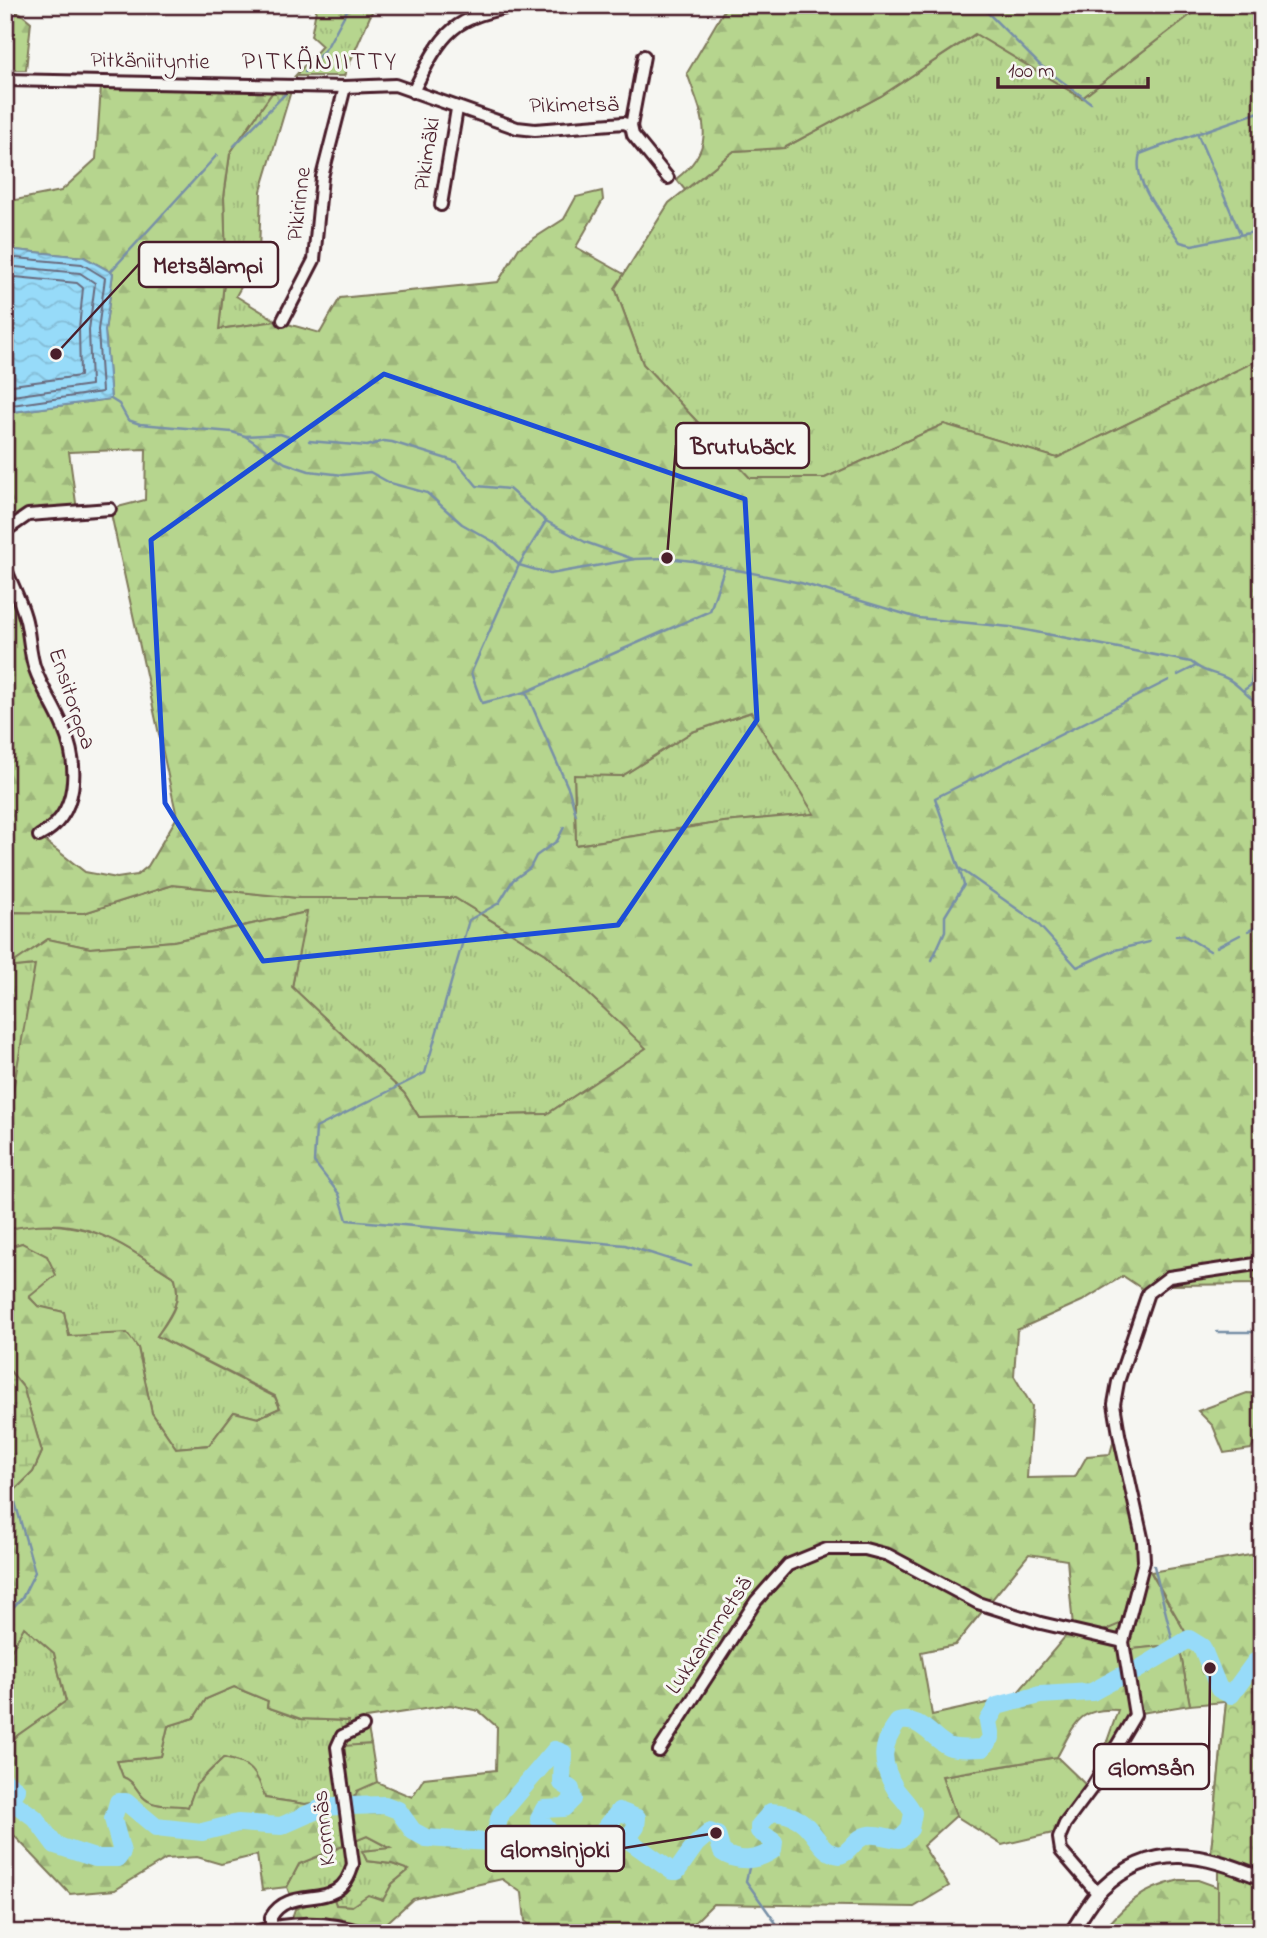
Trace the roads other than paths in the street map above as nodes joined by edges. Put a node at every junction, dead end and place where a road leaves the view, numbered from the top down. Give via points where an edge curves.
1 (522, 5) edge
2 (644, 56) dead end
3 (5, 80) edge
4 (345, 87) junction
5 (414, 92) junction
6 (457, 109) junction
7 (631, 126) junction
8 (668, 178) dead end
9 (441, 205) dead end
10 (283, 320) dead end
11 (110, 509) dead end
12 (5, 531) edge
13 (5, 567) edge
14 (40, 836) dead end
15 (1262, 1263) edge
16 (1123, 1642) junction
17 (363, 1726) dead end
18 (659, 1751) dead end
19 (1262, 1878) edge
20 (1098, 1894) junction
21 (271, 1928) junction
22 (255, 1933) edge
23 (360, 1933) edge
24 (1071, 1933) edge

1 - 5 street via 460,22 433,53
2 - 7 street
3 - 4 street, Pitkäniityntie
4 - 5 street, Pitkäniityntie via 381,83
4 - 10 street, Pikirinne via 322,177 314,260
5 - 6 street, Pitkäniityntie
6 - 7 street, Pikimetsä via 517,128
6 - 9 street, Pikimäki
7 - 8 street, Pikimetsä via 633,135
11 - 12 street via 28,515
13 - 14 street, Ensitorppa via 25,617 35,670 64,729 72,759 70,800 58,821
15 - 16 street via 1169,1278 1149,1293 1140,1312 1114,1404 1144,1561
16 - 18 street, Lukkarinmetsä via 978,1603 888,1555 865,1549 827,1549 788,1565 756,1601
16 - 20 street via 1135,1715 1059,1838 1061,1850
17 - 21 street, Kornnäs via 342,1736 337,1747 353,1864 349,1882 341,1890 284,1903 271,1917
19 - 20 main road via 1210,1859 1161,1856 1140,1863
20 - 24 main road
21 - 22 main road
21 - 23 main road via 319,1925

